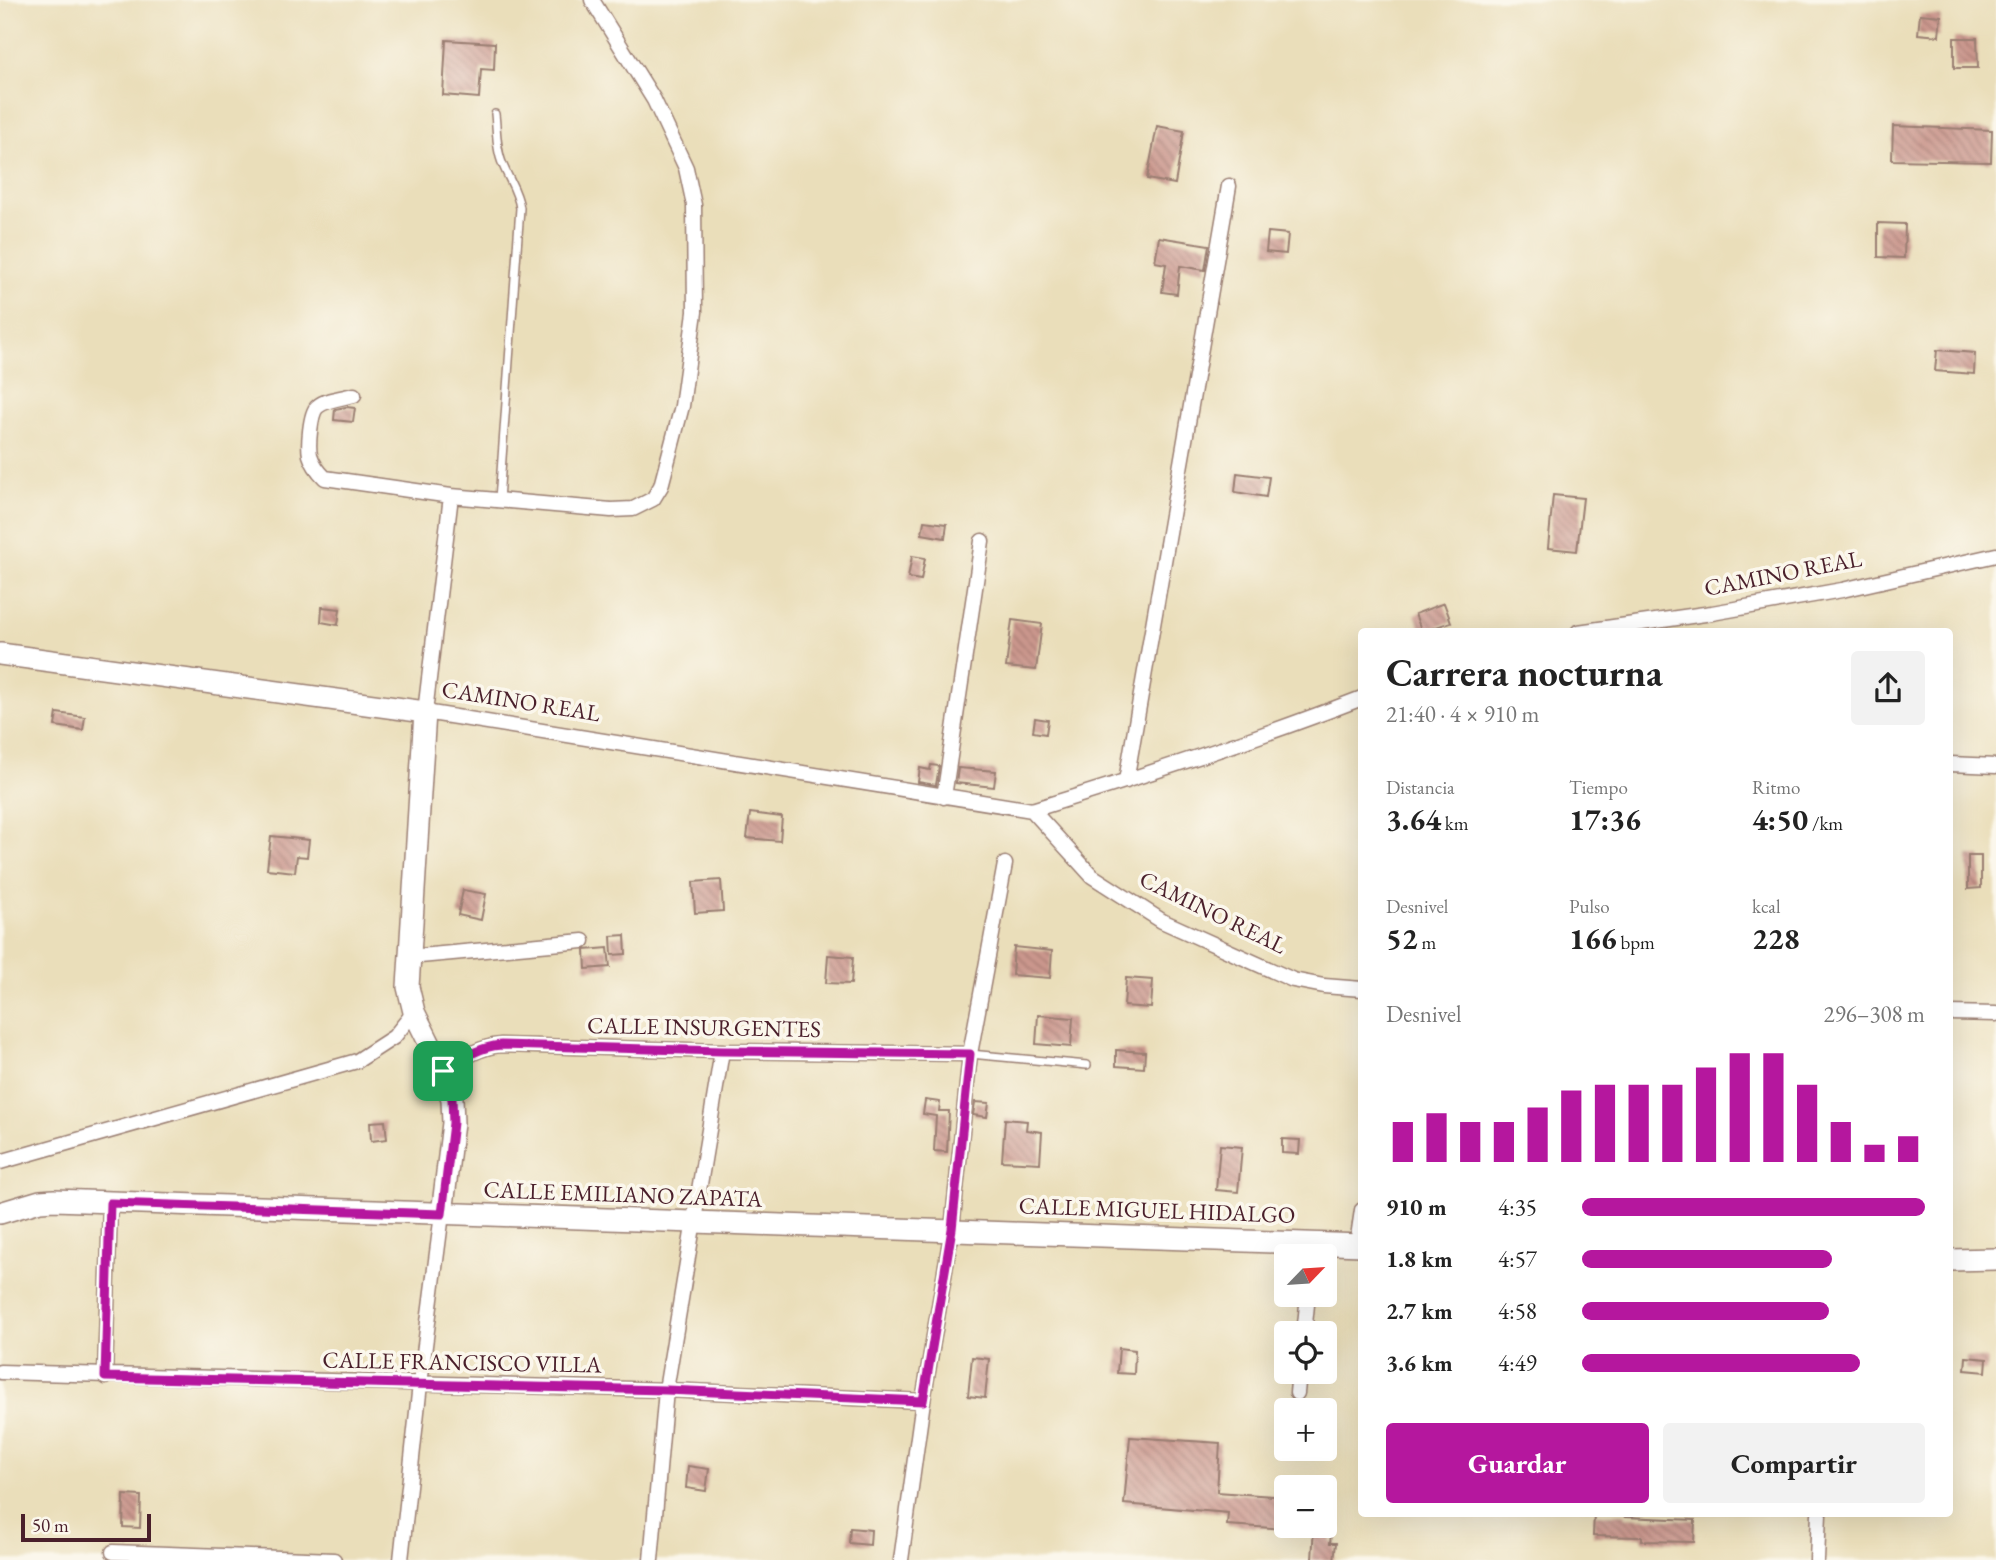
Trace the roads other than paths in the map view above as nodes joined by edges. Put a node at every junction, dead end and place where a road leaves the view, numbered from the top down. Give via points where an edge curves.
1 (592, 0) edge
2 (495, 114) dead end
3 (1229, 186) dead end
4 (354, 395) dead end
5 (451, 496) junction
6 (499, 500) junction
7 (982, 541) dead end
8 (1996, 555) edge
9 (1605, 628) edge
10 (0, 654) edge
11 (1358, 700) edge
12 (425, 712) junction
13 (1953, 764) edge
14 (1996, 766) edge
15 (1126, 781) junction
16 (944, 797) junction
17 (1032, 810) junction
18 (1005, 864) dead end
19 (583, 941) dead end
20 (409, 957) junction
21 (1358, 988) edge
22 (414, 1012) junction
23 (1953, 1013) edge
24 (1996, 1014) edge
25 (722, 1051) junction
26 (970, 1054) junction
27 (1087, 1065) dead end
28 (443, 1071) junction
29 (0, 1162) edge
30 (110, 1203) junction
31 (0, 1213) edge
32 (442, 1214) junction
33 (694, 1223) junction
34 (952, 1229) junction
35 (1358, 1244) edge
36 (1337, 1246) edge
37 (1274, 1247) edge
38 (1996, 1259) edge
39 (1953, 1260) edge
40 (0, 1372) edge
41 (105, 1377) junction
42 (420, 1384) junction
43 (1298, 1384) edge
44 (666, 1390) junction
45 (1297, 1393) dead end
46 (923, 1401) junction
47 (1819, 1517) edge
48 (113, 1552) dead end
49 (334, 1560) edge
50 (401, 1560) edge
51 (650, 1560) edge
52 (901, 1560) edge
53 (1818, 1560) edge

1 - 6 street via 654,100 686,168 694,205 695,312 682,407 661,486 653,499 632,509 611,510
2 - 6 lane via 502,164 520,208
3 - 15 street
4 - 5 street via 326,402 312,414 309,453 317,470 325,478
5 - 6 street
5 - 12 street
7 - 16 street
8 - 9 street, CAMINO REAL via 1829,592
10 - 12 street, CAMINO REAL
11 - 15 street, CAMINO REAL
12 - 16 street, CAMINO REAL
12 - 20 street
13 - 14 street
15 - 17 street, CAMINO REAL
16 - 17 street, CAMINO REAL
17 - 21 street, CAMINO REAL via 1092,876 1162,921 1293,980
18 - 26 street
19 - 20 street
20 - 22 street via 408,987
22 - 28 street
22 - 29 street via 394,1037 356,1061
23 - 24 street
25 - 26 street, CALLE INSURGENTES
25 - 28 street, CALLE INSURGENTES via 487,1046
25 - 33 street
26 - 27 lane
26 - 34 street
28 - 32 street via 452,1099 453,1123
30 - 31 street, CALLE EMILIANO ZAPATA via 40,1201
30 - 32 street, CALLE EMILIANO ZAPATA
30 - 41 street
32 - 33 street, CALLE EMILIANO ZAPATA
32 - 42 street
33 - 34 street, CALLE EMILIANO ZAPATA
33 - 44 street
34 - 37 street, CALLE MIGUEL HIDALGO
34 - 46 street
35 - 36 street, CALLE MIGUEL HIDALGO
38 - 39 street
40 - 41 street, CALLE FRANCISCO VILLA
41 - 42 street, CALLE FRANCISCO VILLA
42 - 44 street, CALLE FRANCISCO VILLA
42 - 50 street
43 - 45 street
44 - 46 street, CALLE FRANCISCO VILLA
44 - 51 street
46 - 52 street
47 - 53 street
48 - 49 street

